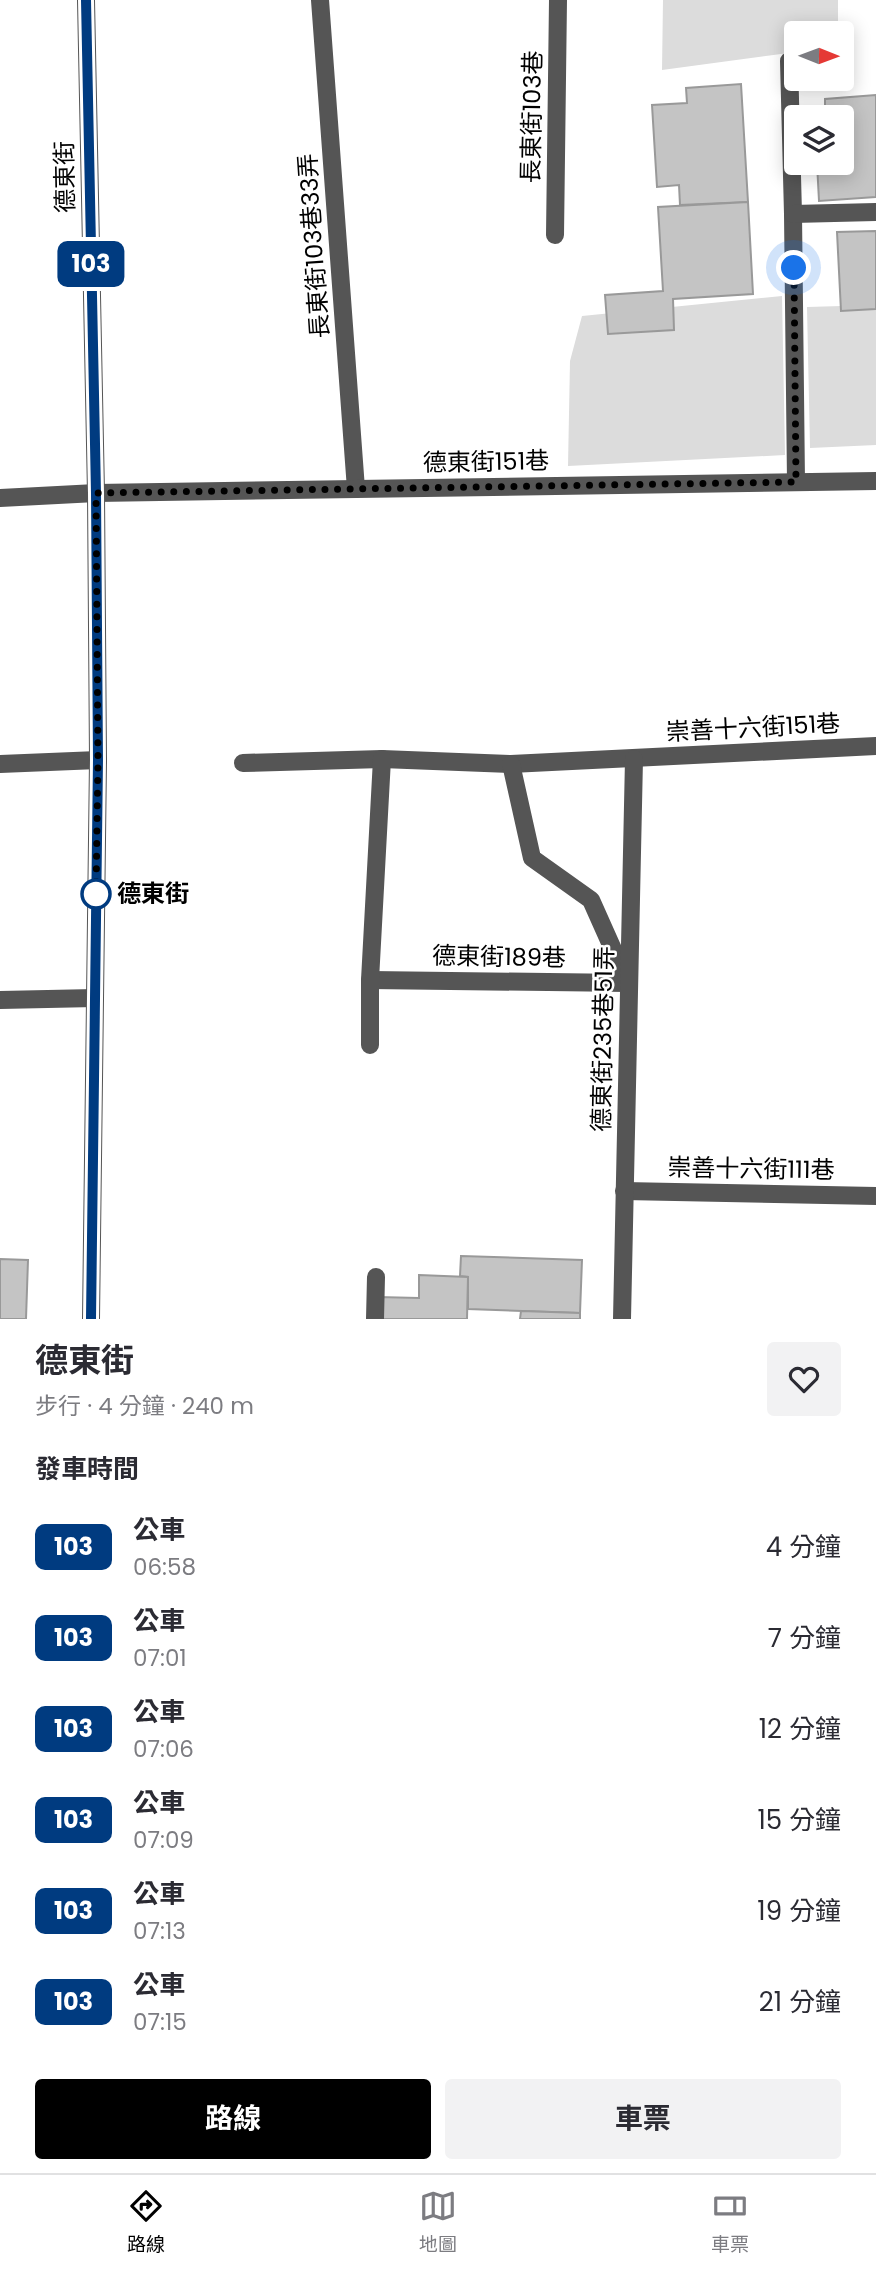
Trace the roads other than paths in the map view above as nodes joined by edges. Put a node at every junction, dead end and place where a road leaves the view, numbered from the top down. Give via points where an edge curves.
1 (86, 0) edge
2 (320, 0) edge
3 (558, 0) edge
4 (790, 91) edge
5 (876, 212) edge
6 (793, 214) junction
7 (555, 235) dead end
8 (876, 481) edge
9 (796, 482) junction
10 (356, 489) junction
11 (96, 493) junction
12 (0, 498) edge
13 (876, 746) edge
14 (382, 759) junction
15 (634, 759) junction
16 (98, 760) junction
17 (243, 763) dead end
18 (0, 764) edge
19 (511, 764) junction
20 (370, 980) junction
21 (628, 983) junction
22 (95, 998) junction
23 (0, 1000) edge
24 (370, 1045) dead end
25 (624, 1191) junction
26 (876, 1196) edge
27 (376, 1277) dead end
28 (91, 1319) edge
29 (375, 1319) edge
30 (622, 1319) edge

1 - 11 street, 德東街
2 - 10 street, 長東街103巷33弄
3 - 7 street, 長東街103巷
4 - 6 street
5 - 6 street
6 - 9 street
8 - 9 street, 德東街151巷
9 - 10 street, 德東街151巷
10 - 11 street, 德東街151巷
11 - 12 street, 德東街151巷
11 - 16 street, 德東街
13 - 15 street, 崇善十六街151巷
14 - 17 street
14 - 19 street
14 - 20 street
15 - 19 street
15 - 21 street, 德東街235巷51弄
16 - 18 street
16 - 22 street, 德東街
19 - 21 street via 532,858 591,900
20 - 21 street, 德東街189巷
20 - 24 street
21 - 25 street, 德東街235巷51弄
22 - 23 street
22 - 28 street, 德東街
25 - 26 street, 崇善十六街111巷
25 - 30 street, 德東街235巷51弄
27 - 29 street

